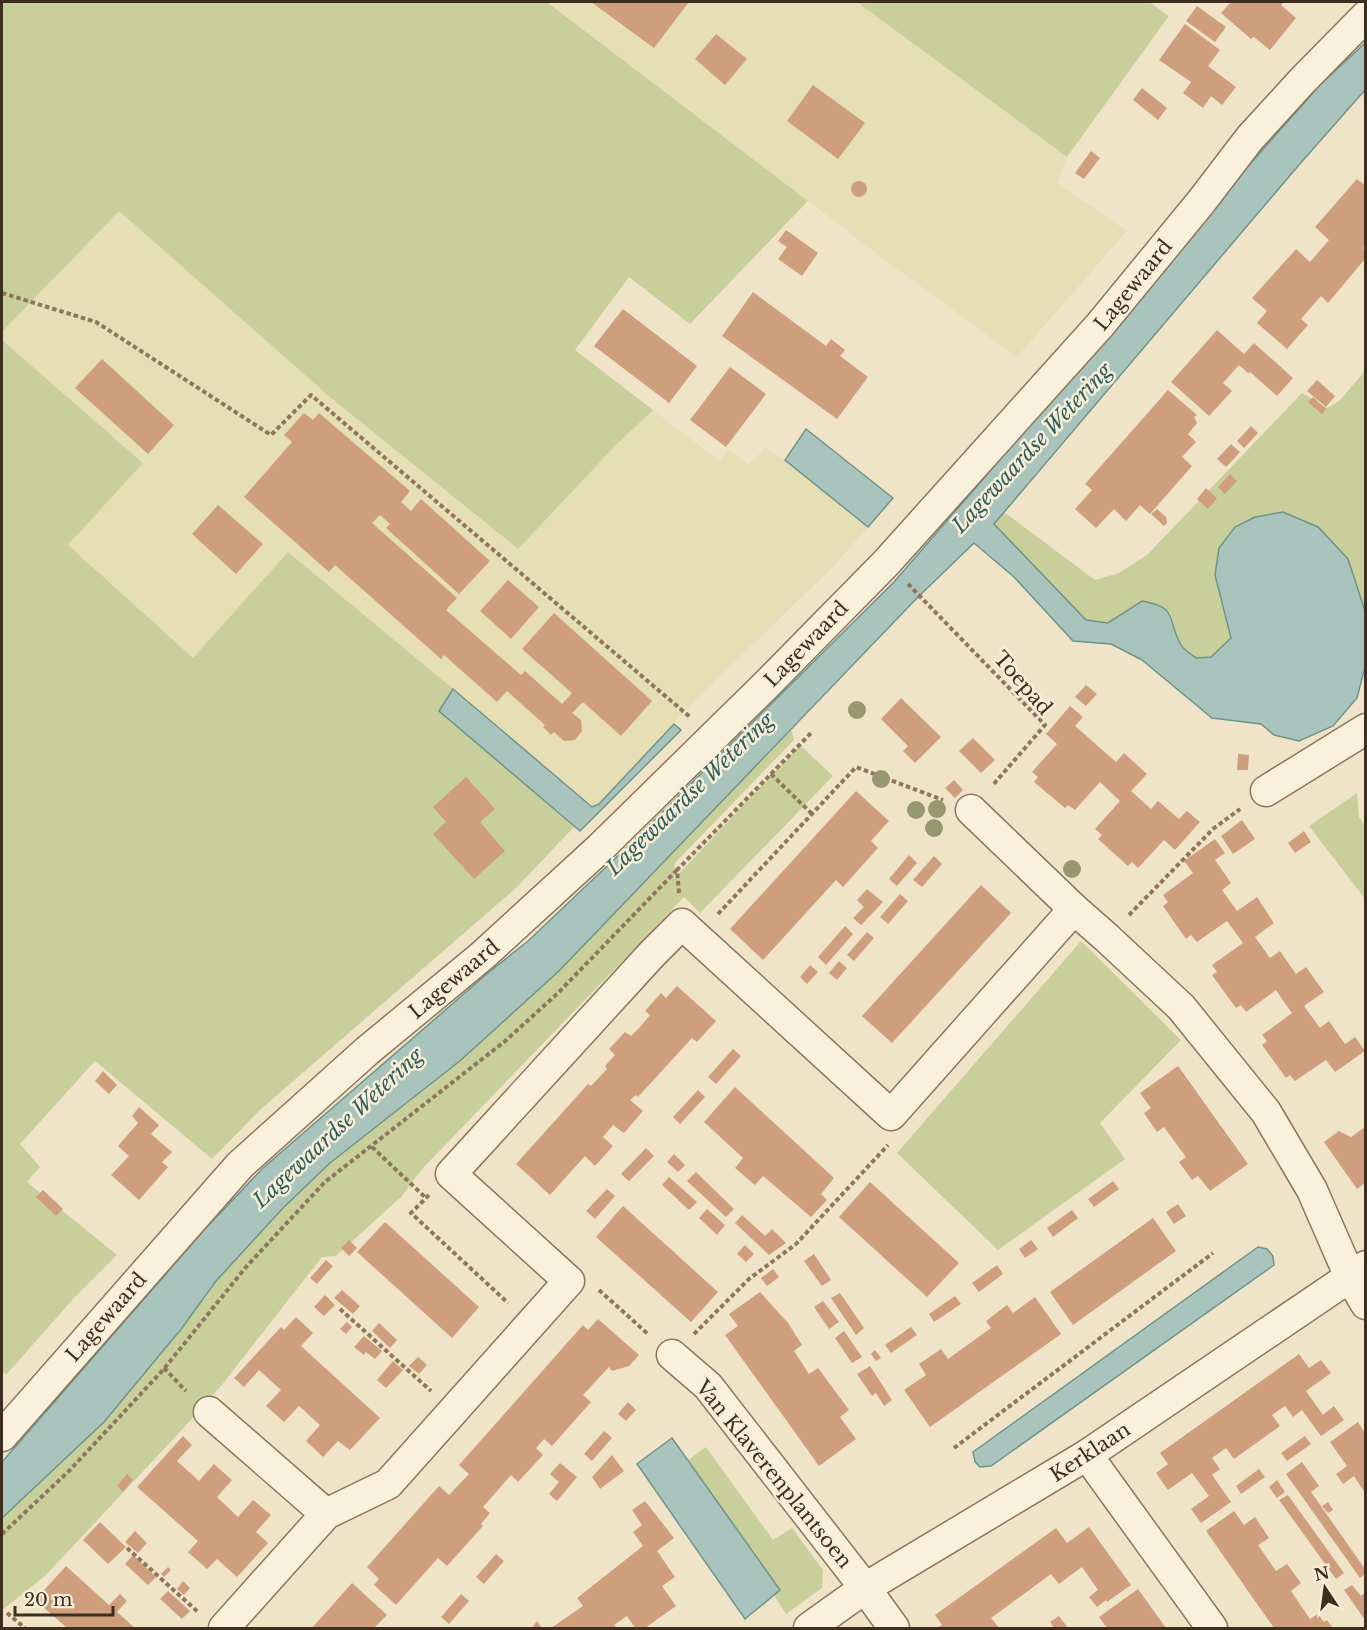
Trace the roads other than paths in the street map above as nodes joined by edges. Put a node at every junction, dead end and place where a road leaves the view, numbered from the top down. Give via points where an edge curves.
1 (1365, 16) edge
2 (1365, 729) edge
3 (1266, 791) road end
4 (970, 810) road end
5 (1074, 909) junction
6 (1358, 1272) edge
7 (1365, 1304) edge
8 (672, 1355) road end
9 (209, 1412) dead end
10 (2, 1436) edge
11 (1087, 1455) junction
12 (326, 1514) junction
13 (865, 1588) junction
14 (224, 1629) edge
15 (809, 1629) edge
16 (894, 1629) edge
17 (1212, 1629) edge

1 - 10 street, Lagewaard via 1250,138 1100,326 886,563 600,848 482,956 367,1051 240,1165
2 - 3 street
4 - 5 street
5 - 6 street via 1181,1007 1266,1112
5 - 12 street via 891,1115 690,931 652,954 451,1174 569,1281 388,1484
6 - 7 street
6 - 11 street, Kerklaan
8 - 13 street, Van Klaverenplantsoen via 708,1386
9 - 12 street
11 - 13 street, Kerklaan
11 - 17 street
12 - 14 street
13 - 15 street, Kerklaan
13 - 16 street, Van Klaverenplantsoen

